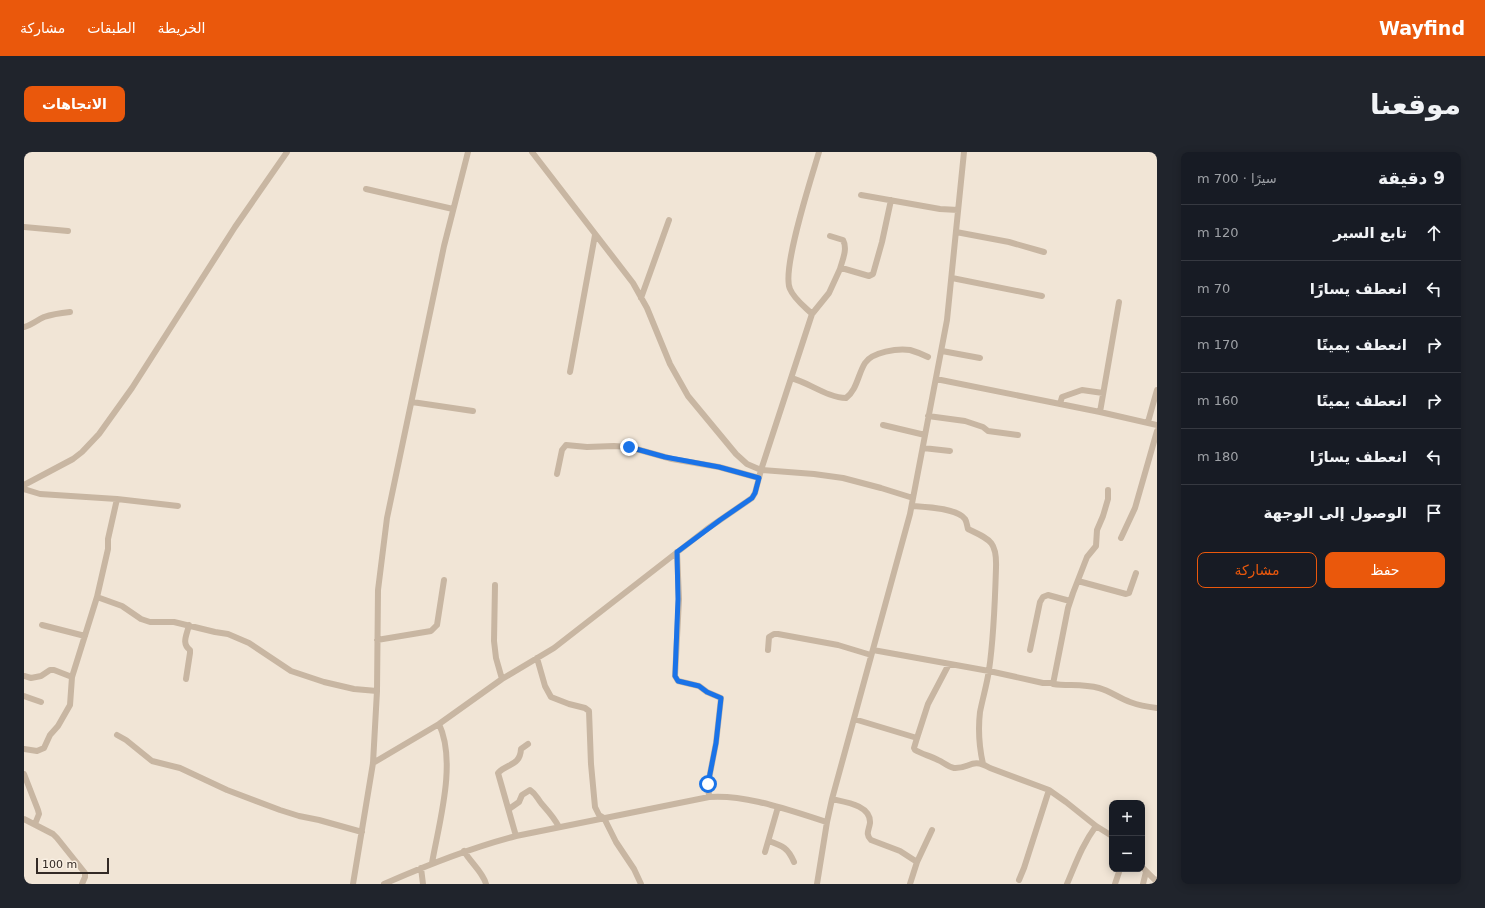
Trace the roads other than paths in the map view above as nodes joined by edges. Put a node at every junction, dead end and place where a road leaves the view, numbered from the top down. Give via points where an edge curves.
1 (287, 152) edge
2 (468, 152) edge
3 (532, 152) edge
4 (819, 152) edge
5 (964, 152) edge
6 (366, 189) dead end
7 (861, 195) dead end
8 (891, 200) junction
9 (453, 209) junction
10 (958, 210) junction
11 (669, 220) dead end
12 (24, 227) edge
13 (68, 231) dead end
14 (956, 232) junction
15 (595, 235) junction
16 (830, 236) dead end
17 (1044, 252) dead end
18 (840, 269) junction
19 (952, 278) junction
20 (1042, 296) dead end
21 (641, 298) junction
22 (1119, 302) dead end
23 (70, 312) dead end
24 (812, 314) junction
25 (24, 327) edge
26 (942, 351) junction
27 (928, 357) dead end
28 (980, 358) dead end
29 (570, 372) dead end
30 (791, 378) junction
31 (936, 379) junction
32 (1157, 390) edge
33 (1103, 393) junction
34 (412, 402) junction
35 (1060, 404) junction
36 (473, 411) dead end
37 (1100, 412) junction
38 (928, 416) junction
39 (1148, 422) junction
40 (883, 425) dead end
41 (1157, 425) edge
42 (1157, 430) edge
43 (926, 435) junction
44 (1018, 435) dead end
45 (923, 448) junction
46 (950, 451) dead end
47 (761, 470) junction
48 (557, 474) dead end
49 (24, 478) edge
50 (759, 478) junction
51 (27, 484) edge
52 (24, 489) edge
53 (1108, 490) dead end
54 (913, 498) junction
55 (117, 499) junction
56 (178, 506) dead end
57 (912, 506) junction
58 (1121, 538) dead end
59 (677, 552) junction
60 (1136, 573) dead end
61 (444, 580) dead end
62 (1078, 580) junction
63 (495, 585) dead end
64 (97, 597) junction
65 (1070, 601) junction
66 (42, 625) dead end
67 (189, 625) junction
68 (85, 636) junction
69 (377, 640) junction
70 (768, 650) dead end
71 (1030, 650) dead end
72 (872, 652) junction
73 (537, 658) junction
74 (949, 664) junction
75 (989, 671) junction
76 (24, 676) edge
77 (72, 677) junction
78 (186, 679) dead end
79 (502, 679) junction
80 (1053, 684) junction
81 (378, 691) junction
82 (24, 696) edge
83 (41, 702) dead end
84 (1157, 708) edge
85 (854, 719) junction
86 (439, 724) junction
87 (117, 735) dead end
88 (916, 738) junction
89 (528, 744) dead end
90 (24, 749) edge
91 (373, 763) junction
92 (983, 764) junction
93 (24, 774) edge
94 (1049, 790) junction
95 (709, 797) junction
96 (832, 799) junction
97 (778, 807) junction
98 (509, 809) junction
99 (604, 818) junction
100 (24, 819) edge
101 (827, 822) junction
102 (36, 824) junction
103 (1096, 826) junction
104 (559, 827) junction
105 (932, 830) dead end
106 (362, 832) junction
107 (1109, 834) edge
108 (516, 836) junction
109 (769, 841) junction
110 (464, 851) junction
111 (765, 852) dead end
112 (794, 862) dead end
113 (917, 862) junction
114 (432, 863) junction
115 (420, 868) junction
116 (1145, 870) edge
117 (1119, 872) edge
118 (1144, 872) edge
119 (1019, 880) dead end
120 (1157, 882) edge
121 (82, 884) edge
122 (354, 884) edge
123 (384, 884) edge
124 (423, 884) edge
125 (486, 884) edge
126 (641, 884) edge
127 (817, 884) edge
128 (910, 884) edge
129 (1067, 884) edge
130 (1115, 884) edge
131 (1143, 884) edge

1 - 51 street via 99,434 73,459
2 - 9 street
3 - 15 street
4 - 24 street via 791,257 788,282 794,296
5 - 10 street
6 - 9 street
7 - 8 street
8 - 10 street
8 - 18 street via 872,275
9 - 34 street
10 - 14 street
11 - 21 street
12 - 13 street
14 - 17 street
14 - 19 street
15 - 21 street via 626,273
15 - 29 street
16 - 18 street via 845,243
18 - 24 street via 829,293
19 - 20 street
19 - 26 street
21 - 47 street via 670,364 688,396 736,454 746,464
22 - 33 street
23 - 25 street via 55,313
24 - 30 street
26 - 28 street
26 - 31 street
27 - 30 street via 900,349 872,357 865,363 851,395 846,398
30 - 47 street
31 - 35 street
31 - 38 street
32 - 39 street
33 - 35 street via 1082,390 1062,397
33 - 37 street
34 - 36 street
34 - 69 street via 387,518 378,590
35 - 37 street
37 - 39 street
38 - 43 street
38 - 44 street via 965,421 988,431
39 - 41 street
40 - 43 street
42 - 58 street via 1135,508
43 - 45 street
45 - 46 street
45 - 54 street
47 - 50 street
47 - 54 street via 843,478
48 - 50 street via 562,450 566,445 621,446
49 - 51 street
50 - 59 street via 752,498
52 - 55 street via 40,494
53 - 62 street via 1103,516 1097,530 1096,546 1087,557
54 - 57 street
55 - 56 street
55 - 64 street
57 - 72 street
57 - 75 street via 959,514 966,520 968,529 994,546 995,599
59 - 73 street via 554,648
59 - 95 street via 675,676 678,681 699,686 721,698 708,784
60 - 62 street via 1130,591 1126,594
61 - 69 street via 434,630
62 - 65 street
63 - 79 street via 495,651
64 - 67 street via 122,606 150,622
64 - 68 street
65 - 71 street via 1048,595 1043,597
65 - 80 street
66 - 68 street
67 - 78 street via 185,643 190,650
67 - 81 street via 228,634 249,643 291,671 354,689
68 - 77 street
69 - 81 street
70 - 72 street via 769,637 774,634
72 - 74 street
72 - 85 street
73 - 79 street
73 - 99 street via 551,697 589,711 595,807
74 - 75 street
74 - 88 street via 928,704
75 - 80 street
75 - 92 street via 979,722
76 - 77 street via 41,676 54,670
77 - 90 street via 70,705 44,748 37,752
79 - 86 street
80 - 84 street via 1080,684 1099,688 1130,702
81 - 91 street
82 - 83 street
85 - 88 street
85 - 96 street
86 - 91 street
86 - 114 street via 445,744 447,776
87 - 106 street via 152,761 180,768 280,810
88 - 92 street via 916,751 950,767 958,768 976,762
89 - 98 street via 521,749 518,761 498,773
91 - 106 street
92 - 94 street
93 - 102 street via 39,814
94 - 103 street
94 - 119 street
95 - 97 street via 726,796
95 - 99 street
96 - 101 street
96 - 113 street via 863,808 870,818 867,837 900,851
97 - 101 street
97 - 109 street
98 - 104 street via 530,790 551,813
98 - 108 street
99 - 104 street
99 - 126 street
100 - 102 street
101 - 127 street
102 - 121 street via 57,838 75,860 85,875
103 - 107 street
103 - 129 street via 1086,839
104 - 108 street
105 - 113 street
106 - 122 street
108 - 110 street
109 - 111 street
109 - 112 street via 786,848
110 - 114 street
110 - 125 street
113 - 128 street
114 - 115 street
115 - 123 street
115 - 124 street
116 - 120 street
117 - 130 street
118 - 131 street

